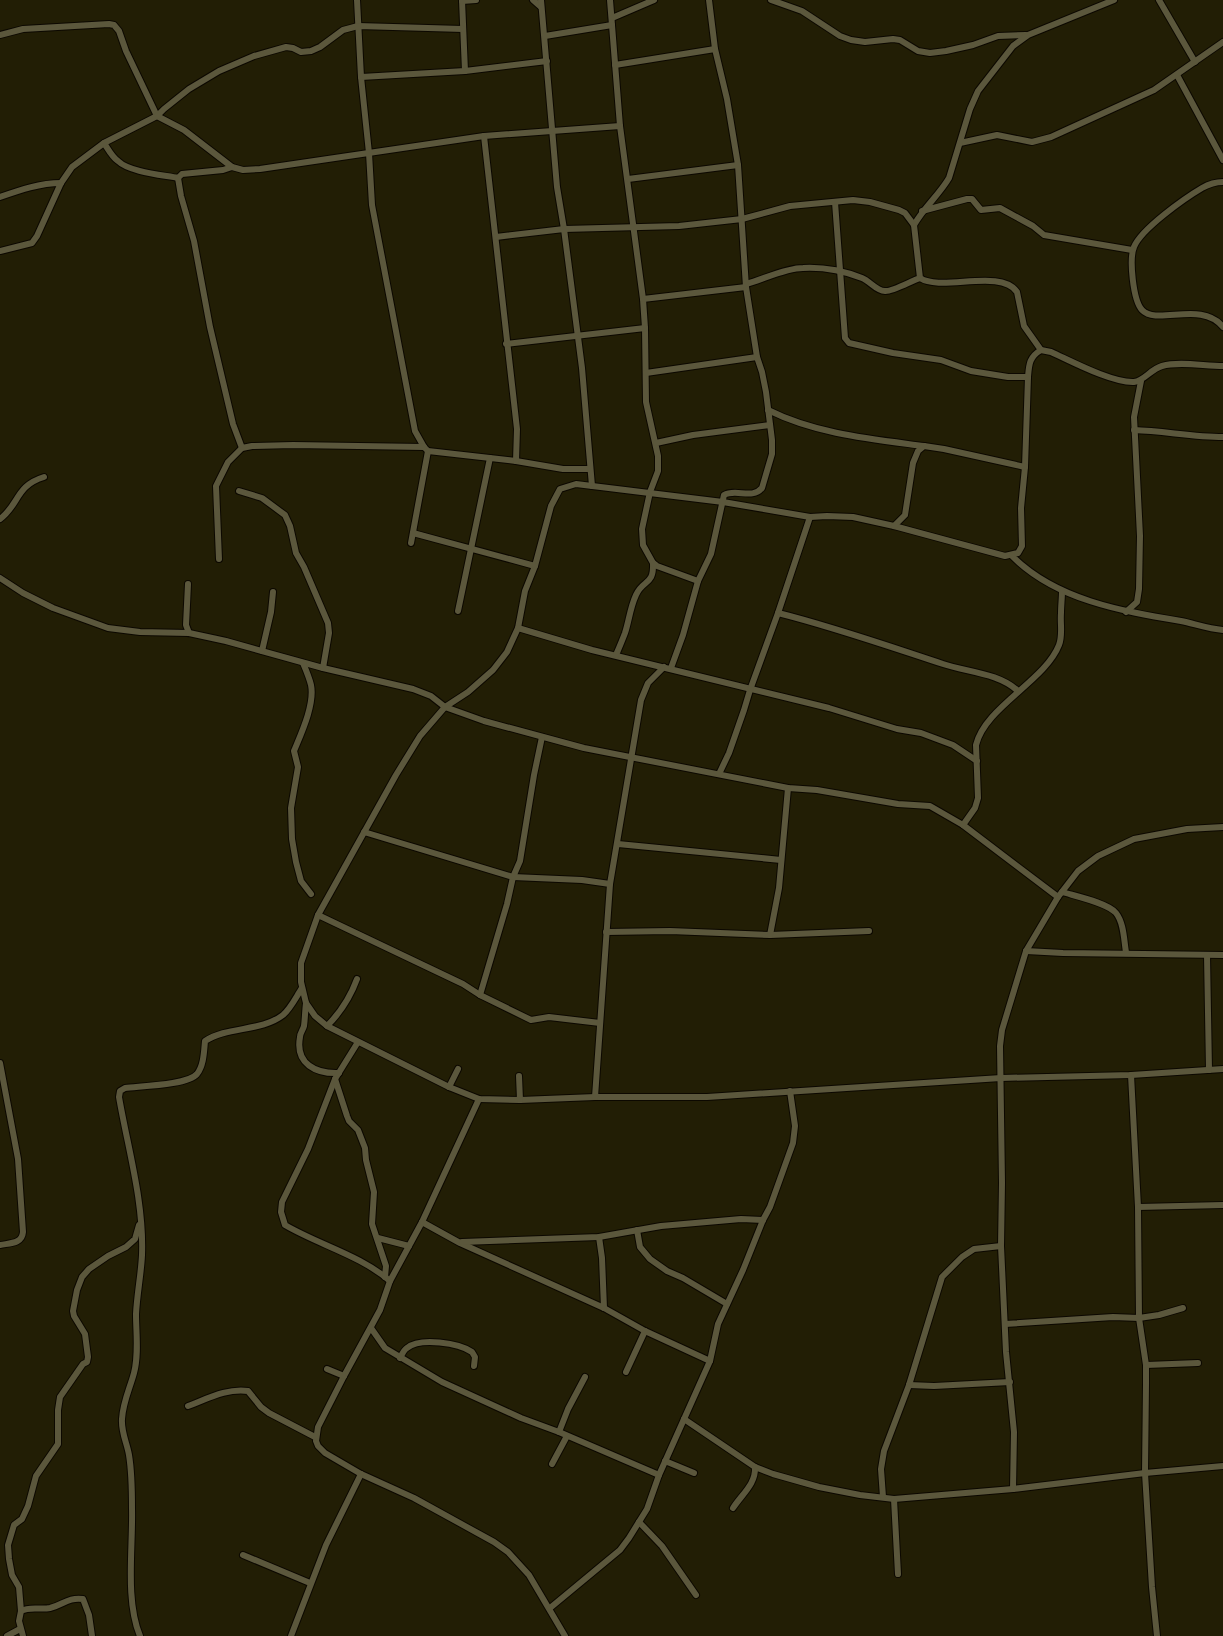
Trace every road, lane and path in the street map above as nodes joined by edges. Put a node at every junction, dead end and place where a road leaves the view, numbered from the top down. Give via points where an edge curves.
1 (357, 0) edge
2 (476, 0) edge
3 (533, 0) edge
4 (610, 0) edge
5 (654, 0) edge
6 (709, 0) edge
7 (771, 0) edge
8 (1114, 0) edge
9 (1159, 0) edge
10 (462, 1) edge
11 (541, 3) edge
12 (612, 21) junction
13 (358, 26) junction
14 (463, 29) junction
15 (0, 33) edge
16 (1028, 35) junction
17 (545, 36) junction
18 (1223, 42) edge
19 (715, 49) junction
20 (547, 61) junction
21 (1195, 62) junction
22 (615, 65) junction
23 (465, 71) junction
24 (1177, 75) junction
25 (361, 78) junction
26 (157, 116) junction
27 (620, 126) junction
28 (552, 132) junction
29 (484, 136) junction
30 (104, 143) junction
31 (960, 143) junction
32 (369, 153) junction
33 (1223, 160) edge
34 (738, 165) junction
35 (232, 167) junction
36 (178, 177) junction
37 (628, 179) junction
38 (1223, 182) edge
39 (61, 183) junction
40 (0, 197) edge
41 (835, 202) junction
42 (922, 211) junction
43 (742, 219) junction
44 (914, 225) junction
45 (634, 228) junction
46 (564, 229) junction
47 (496, 237) junction
48 (1132, 250) junction
49 (0, 251) edge
50 (839, 270) junction
51 (920, 278) junction
52 (746, 286) junction
53 (643, 299) junction
54 (1223, 327) edge
55 (645, 328) junction
56 (578, 337) junction
57 (506, 344) junction
58 (1041, 350) junction
59 (757, 357) junction
60 (1223, 366) edge
61 (646, 373) junction
62 (1028, 377) junction
63 (1140, 380) junction
64 (768, 410) junction
65 (770, 425) junction
66 (1134, 430) junction
67 (1223, 437) edge
68 (656, 443) junction
69 (924, 446) junction
70 (242, 448) junction
71 (426, 449) junction
72 (490, 458) junction
73 (516, 461) junction
74 (1025, 467) junction
75 (589, 469) junction
76 (44, 477) dead end
77 (592, 486) junction
78 (239, 491) dead end
79 (650, 492) junction
80 (723, 502) junction
81 (810, 517) junction
82 (0, 519) edge
83 (894, 526) junction
84 (413, 533) junction
85 (411, 543) dead end
86 (472, 550) junction
87 (1012, 556) junction
88 (219, 559) dead end
89 (653, 563) junction
90 (535, 566) junction
91 (0, 578) edge
92 (698, 581) junction
93 (188, 584) dead end
94 (1062, 591) junction
95 (273, 592) dead end
96 (458, 611) dead end
97 (1126, 612) junction
98 (778, 613) junction
99 (518, 628) junction
100 (1223, 630) edge
101 (189, 634) junction
102 (261, 651) junction
103 (616, 654) junction
104 (303, 663) junction
105 (323, 668) junction
106 (667, 668) junction
107 (750, 690) junction
108 (1018, 691) junction
109 (445, 707) junction
110 (542, 737) junction
111 (630, 758) junction
112 (976, 761) junction
113 (719, 774) junction
114 (788, 788) junction
115 (963, 825) junction
116 (1223, 827) edge
117 (364, 832) junction
118 (618, 844) junction
119 (781, 860) junction
120 (513, 877) junction
121 (610, 884) junction
122 (311, 894) dead end
123 (1060, 895) junction
124 (318, 915) junction
125 (869, 931) dead end
126 (606, 932) junction
127 (770, 935) junction
128 (1026, 951) junction
129 (1126, 953) junction
130 (1207, 955) junction
131 (1223, 955) edge
132 (357, 979) dead end
133 (302, 988) junction
134 (480, 995) junction
135 (306, 1003) junction
136 (600, 1023) junction
137 (327, 1026) junction
138 (358, 1042) junction
139 (0, 1063) edge
140 (458, 1069) dead end
141 (1223, 1069) edge
142 (1209, 1070) junction
143 (1131, 1075) junction
144 (337, 1076) junction
145 (519, 1076) dead end
146 (1001, 1078) junction
147 (449, 1087) junction
148 (790, 1091) junction
149 (595, 1097) junction
150 (480, 1099) junction
151 (520, 1100) junction
152 (1223, 1205) edge
153 (1138, 1207) junction
154 (762, 1220) junction
155 (141, 1221) junction
156 (422, 1223) junction
157 (637, 1230) junction
158 (599, 1237) junction
159 (378, 1238) junction
160 (460, 1243) junction
161 (0, 1245) edge
162 (409, 1246) junction
163 (1001, 1246) junction
164 (388, 1279) junction
165 (727, 1304) junction
166 (604, 1308) junction
167 (1183, 1308) dead end
168 (1139, 1318) junction
169 (1005, 1324) junction
170 (371, 1328) junction
171 (645, 1331) junction
172 (400, 1358) junction
173 (710, 1362) junction
174 (1198, 1363) dead end
175 (1146, 1365) junction
176 (474, 1366) dead end
177 (327, 1369) dead end
178 (626, 1372) dead end
179 (344, 1376) junction
180 (585, 1377) dead end
181 (1010, 1381) junction
182 (909, 1385) junction
183 (187, 1406) dead end
184 (684, 1419) junction
185 (559, 1432) junction
186 (567, 1436) junction
187 (316, 1437) junction
188 (665, 1461) junction
189 (552, 1464) dead end
190 (1223, 1466) edge
191 (755, 1467) junction
192 (694, 1473) dead end
193 (1145, 1473) junction
194 (361, 1474) junction
195 (659, 1475) junction
196 (1013, 1489) junction
197 (883, 1497) junction
198 (894, 1499) junction
199 (733, 1508) dead end
200 (639, 1522) junction
201 (243, 1555) dead end
202 (898, 1574) dead end
203 (310, 1583) junction
204 (696, 1595) dead end
205 (550, 1608) junction
206 (21, 1611) junction
207 (21, 1632) edge
208 (7, 1636) edge
209 (92, 1636) edge
210 (140, 1636) edge
211 (291, 1636) edge
212 (565, 1636) edge
213 (1157, 1636) edge

1 - 13 street
2 - 10 street
3 - 11 street
4 - 12 street
5 - 12 street
6 - 19 street
7 - 16 street via 802,11 851,40 900,40 930,53 998,36
8 - 16 street
9 - 21 street
10 - 14 street
11 - 17 street
12 - 17 street
12 - 22 street
13 - 14 street
13 - 25 street
13 - 26 street via 343,30 311,51 286,47 219,71
14 - 23 street
15 - 26 street via 114,25
16 - 31 street via 1013,46 978,91
17 - 20 street
18 - 21 street
19 - 22 street
19 - 34 street
20 - 23 street
20 - 28 street
21 - 24 street
22 - 27 street
23 - 25 street
24 - 31 street via 1154,90 1040,141 998,135
24 - 33 street
25 - 32 street
26 - 30 street
26 - 35 street via 184,130
27 - 28 street
27 - 37 street
28 - 29 street
28 - 46 street
29 - 32 street
29 - 47 street
30 - 36 street via 121,164
30 - 39 street via 72,167
31 - 42 street via 945,186
32 - 35 street via 260,169
32 - 71 street via 372,205 385,278 415,431
34 - 37 street
34 - 43 street
35 - 36 street
36 - 70 street
37 - 45 street
38 - 48 street via 1202,188 1171,209
39 - 40 street
39 - 49 street via 32,243
41 - 43 street via 790,206
41 - 44 street via 888,206 905,213
41 - 50 street
42 - 44 street
42 - 48 street via 972,199 981,209 1000,208 1044,235
43 - 45 street
43 - 52 street
44 - 51 street
45 - 46 street
45 - 53 street
46 - 47 street
46 - 56 street
47 - 57 street
48 - 54 street via 1134,295 1141,309 1165,315 1202,315
50 - 51 street via 884,291
50 - 52 street via 793,269
50 - 62 street via 849,343 941,360 971,371
51 - 58 street via 933,282 981,280 1014,287 1024,326
52 - 53 street
52 - 59 street
53 - 55 street
55 - 56 street
55 - 61 street
56 - 57 street
56 - 75 street
57 - 73 street via 517,429
58 - 62 street via 1029,362
58 - 63 street via 1120,380
59 - 61 street
59 - 64 street
60 - 63 street via 1169,365
61 - 68 street via 646,402
62 - 74 street
63 - 66 street
64 - 65 street
64 - 69 street via 835,433
65 - 68 street
65 - 80 street via 772,454 762,488 755,494 727,493
66 - 67 street
66 - 97 street via 1139,589 1136,602
68 - 79 street via 659,471
69 - 74 street
69 - 83 street via 913,463 905,515
70 - 71 street
70 - 88 street via 228,462 216,486
71 - 72 street
71 - 84 street
72 - 73 street
72 - 86 street
73 - 75 street
74 - 87 street via 1022,546
75 - 77 street
76 - 82 street via 25,487
77 - 79 street
77 - 90 street via 560,489
78 - 105 street via 262,498 285,515 296,553 328,623
79 - 80 street
79 - 89 street via 642,529 643,545
80 - 81 street
80 - 92 street
81 - 83 street via 853,517
81 - 98 street
83 - 87 street
84 - 85 street
84 - 86 street
86 - 90 street
86 - 96 street
87 - 94 street
89 - 92 street
89 - 103 street via 652,577 636,595
90 - 99 street
91 - 101 street via 54,608 108,628
92 - 106 street via 683,635
93 - 101 street
94 - 97 street
94 - 108 street via 1058,649
95 - 102 street
97 - 100 street
98 - 107 street
98 - 108 street via 993,678
99 - 103 street
99 - 109 street via 492,670
101 - 102 street
102 - 104 street
103 - 106 street
104 - 105 street
104 - 122 street via 312,688 307,717 293,751 298,767 291,825 301,881
105 - 109 street via 413,689
106 - 107 street
106 - 111 street via 644,690
107 - 112 street via 921,733 953,745
107 - 113 street
108 - 112 street via 978,738
109 - 110 street
109 - 117 street via 419,736
110 - 111 street
110 - 120 street via 520,861
111 - 113 street
111 - 118 street
112 - 115 street via 978,798
113 - 114 street
114 - 115 street via 930,806
114 - 119 street
115 - 123 street
116 - 123 street via 1134,839 1097,856
117 - 120 street
117 - 124 street
118 - 119 street
118 - 121 street
119 - 127 street
120 - 121 street
120 - 134 street
121 - 126 street
123 - 128 street
123 - 129 street via 1116,912
124 - 133 street via 301,963
124 - 134 street
125 - 127 street
126 - 127 street
126 - 136 street
128 - 129 street
128 - 146 street via 1002,1030
129 - 130 street
130 - 131 street
130 - 142 street
132 - 137 street via 346,1004
133 - 135 street
133 - 155 street via 279,1017 205,1041 194,1077 120,1091
134 - 136 street via 531,1020 549,1017
135 - 137 street
135 - 144 street via 300,1035 303,1057 313,1069
136 - 149 street
137 - 138 street
138 - 144 street
138 - 147 street
139 - 161 street via 18,1158 23,1232 20,1240
140 - 147 street
141 - 142 street
142 - 143 street
143 - 146 street
143 - 153 street
144 - 159 street via 346,1116 365,1148 374,1192 372,1224
144 - 164 street via 281,1212 285,1225
145 - 151 street
146 - 148 street
146 - 163 street
147 - 150 street
148 - 149 street
148 - 154 street via 793,1143
149 - 151 street
150 - 151 street
150 - 156 street
152 - 153 street
153 - 168 street
154 - 157 street
154 - 165 street
155 - 206 street via 135,1239 89,1269 77,1290 73,1311 85,1334 87,1362 60,1396 58,1444 36,1476 28,1506 14,1525 8,1545
155 - 210 street via 136,1356 122,1423 132,1480 131,1575
156 - 160 street
156 - 162 street
157 - 158 street
157 - 165 street via 640,1247 650,1259
158 - 160 street
158 - 166 street
159 - 162 street
159 - 164 street
160 - 166 street
162 - 164 street
163 - 169 street
163 - 182 street via 974,1249 942,1278
164 - 170 street
165 - 173 street
166 - 171 street
167 - 168 street
168 - 169 street
168 - 175 street
169 - 181 street
170 - 172 street via 385,1348
170 - 179 street
171 - 173 street
171 - 178 street
172 - 176 street via 414,1345 457,1345 472,1352
172 - 185 street via 521,1419
173 - 184 street
174 - 175 street
175 - 193 street
177 - 179 street
179 - 187 street
180 - 185 street
181 - 182 street
181 - 196 street
182 - 197 street via 884,1451
183 - 187 street via 223,1393 248,1391 269,1413
184 - 188 street
184 - 191 street
185 - 186 street
186 - 189 street
186 - 195 street
187 - 194 street via 326,1453
188 - 192 street
188 - 195 street
190 - 193 street
191 - 197 street via 819,1487
191 - 199 street via 753,1481
193 - 196 street
193 - 213 street
194 - 203 street
194 - 205 street via 494,1542 529,1575
195 - 200 street
196 - 198 street
197 - 198 street
198 - 202 street
200 - 204 street
200 - 205 street via 620,1550
201 - 203 street
203 - 211 street
205 - 212 street
206 - 207 street
206 - 209 street via 83,1599
207 - 208 street

